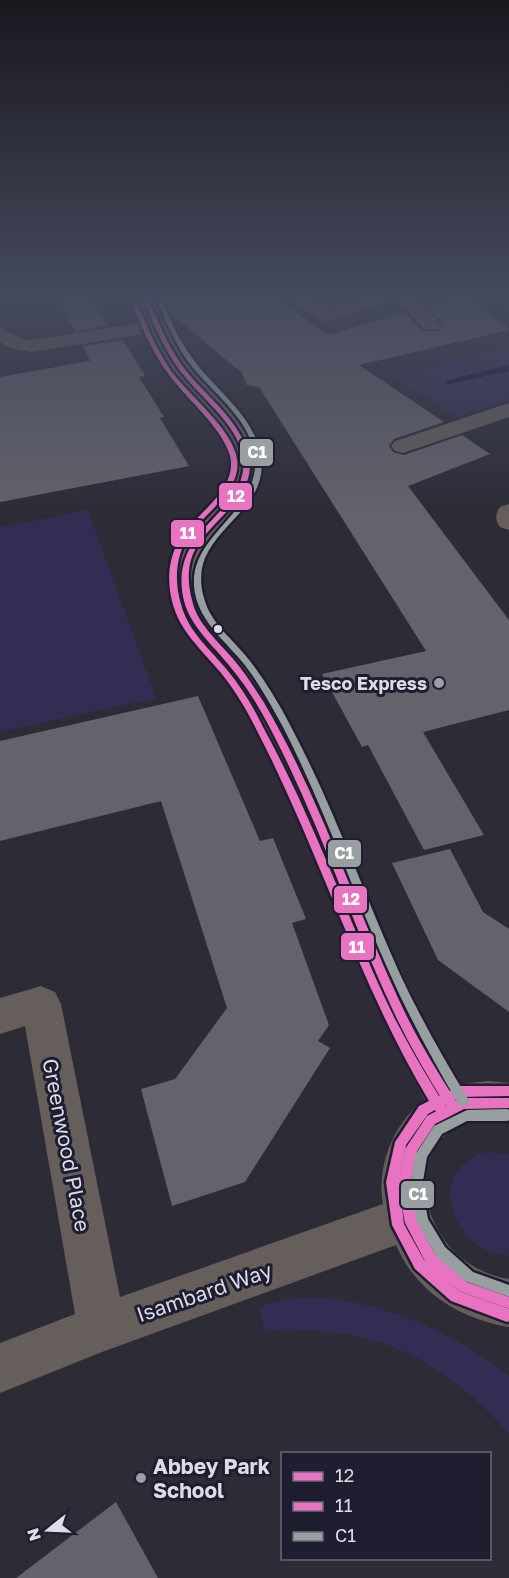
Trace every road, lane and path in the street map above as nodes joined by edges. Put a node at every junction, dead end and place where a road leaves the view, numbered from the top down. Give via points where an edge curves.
1 (185, 372) edge
2 (509, 410) edge
3 (403, 446) dead end
4 (509, 512) edge
5 (509, 522) edge
6 (0, 1016) edge
7 (509, 1103) edge
8 (453, 1107) junction
9 (408, 1218) junction
10 (509, 1303) edge
11 (102, 1328) junction
12 (0, 1368) edge

1 - 8 street via 239,440 247,461 241,488 187,552 182,572 189,603 204,630 263,707 395,1003
2 - 3 street
4 - 5 street
6 - 11 street, Greenwood Place via 41,1004
7 - 8 street via 482,1101
8 - 9 street via 430,1122 410,1149 403,1184
9 - 10 street via 424,1251 450,1279 482,1298
9 - 11 street, Isambard Way
11 - 12 street, Isambard Way

